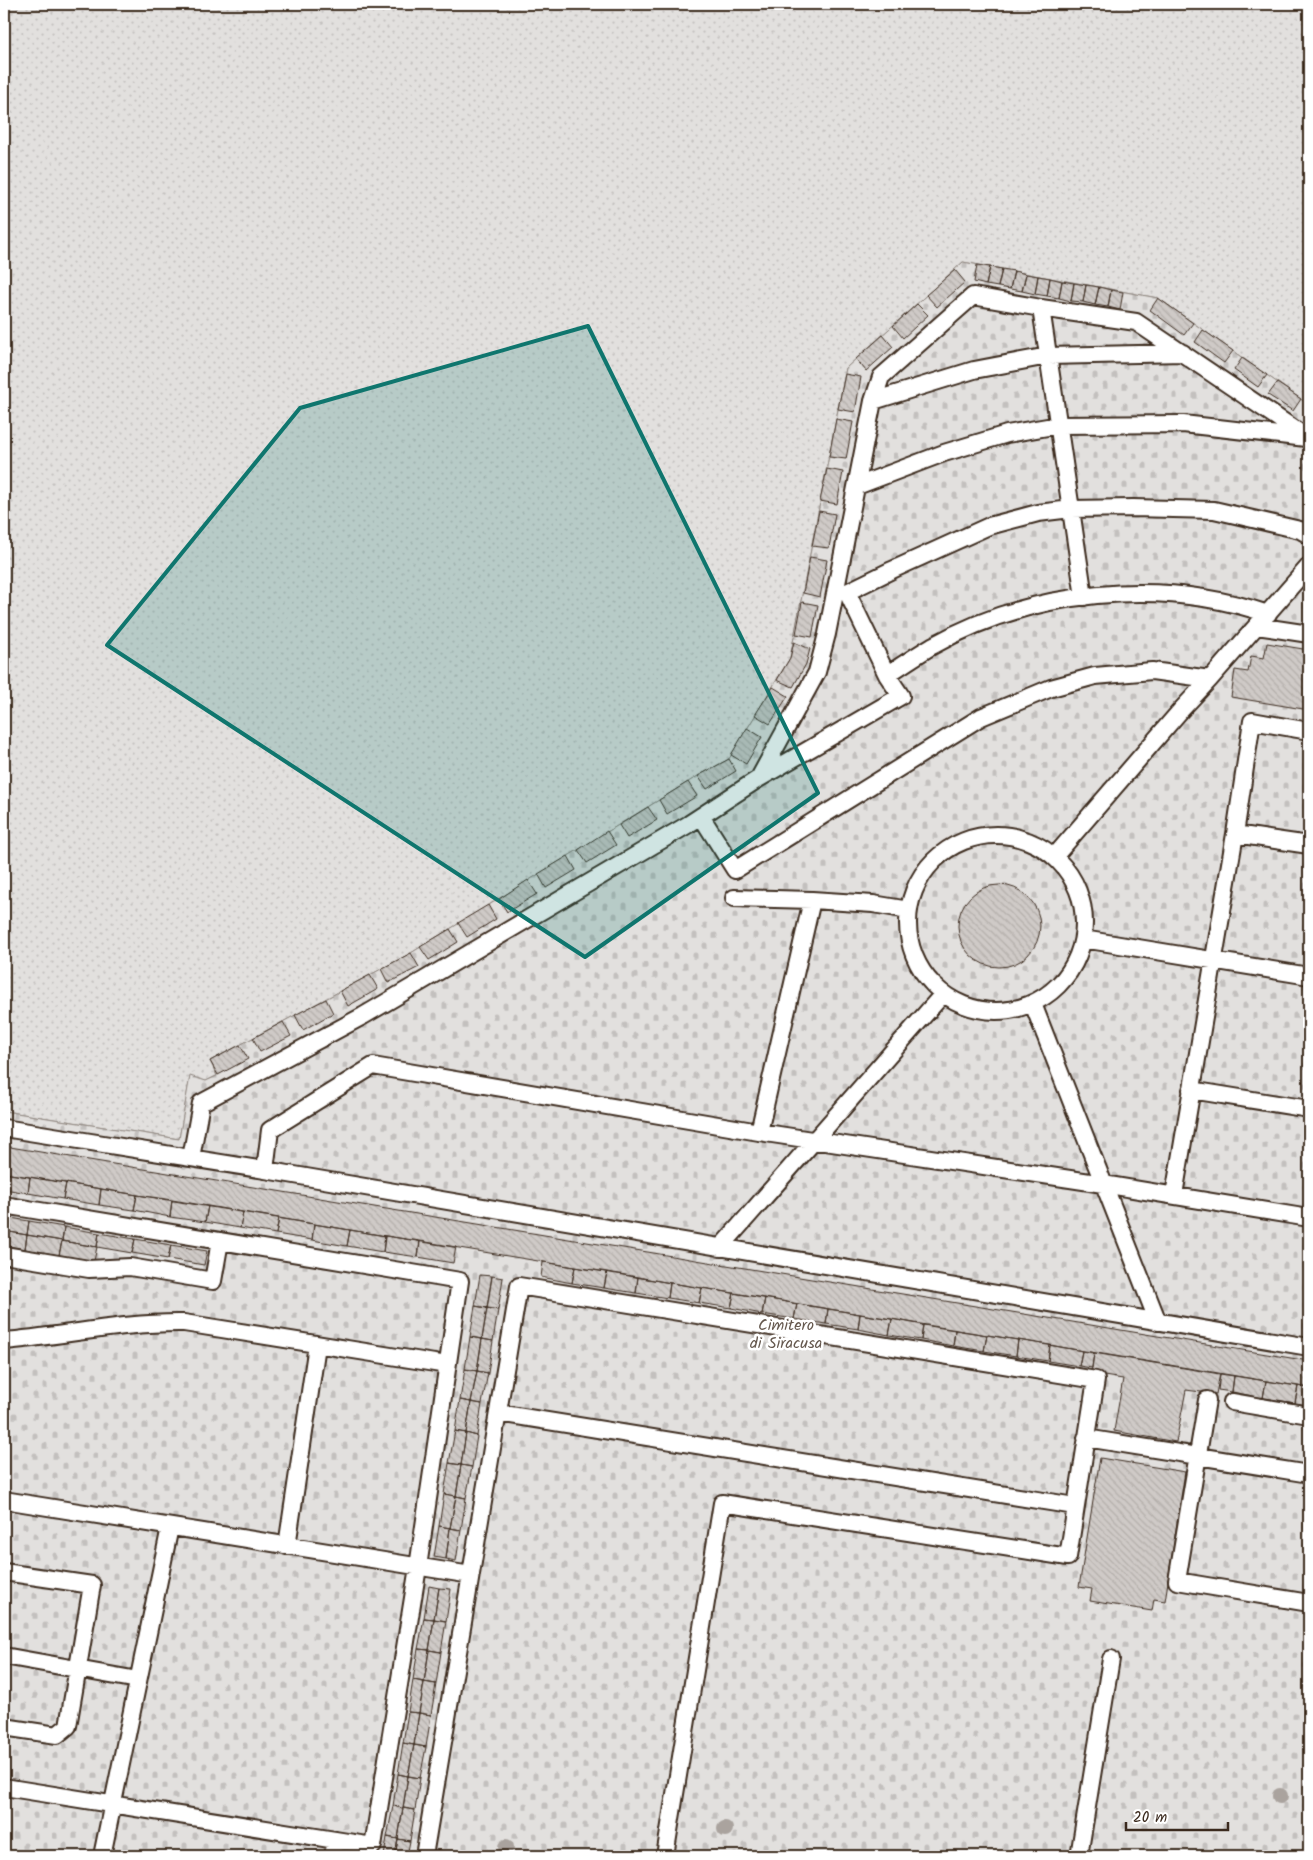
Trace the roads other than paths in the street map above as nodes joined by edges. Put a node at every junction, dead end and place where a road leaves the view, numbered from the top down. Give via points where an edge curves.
1 (1041, 308) junction
2 (1183, 353) junction
3 (1048, 356) junction
4 (873, 401) junction
5 (1058, 424) junction
6 (1309, 438) edge
7 (857, 486) junction
8 (1071, 509) junction
9 (1309, 535) edge
10 (1309, 566) edge
11 (841, 591) junction
12 (1084, 597) junction
13 (1262, 620) junction
14 (1309, 634) edge
15 (888, 675) junction
16 (1210, 680) junction
17 (1309, 730) edge
18 (758, 779) junction
19 (701, 816) junction
20 (1235, 834) junction
21 (1309, 846) edge
22 (1054, 857) junction
23 (734, 898) dead end
24 (812, 900) junction
25 (908, 910) junction
26 (1083, 939) junction
27 (1212, 960) junction
28 (1309, 976) edge
29 (944, 994) junction
30 (1033, 1004) junction
31 (1191, 1090) junction
32 (1309, 1109) edge
33 (4, 1128) edge
34 (759, 1132) junction
35 (815, 1140) junction
36 (191, 1158) junction
37 (264, 1170) junction
38 (1103, 1184) junction
39 (1174, 1195) junction
40 (4, 1204) edge
41 (1309, 1218) edge
42 (220, 1241) junction
43 (720, 1248) junction
44 (4, 1255) edge
45 (1158, 1322) junction
46 (4, 1341) edge
47 (317, 1345) junction
48 (1309, 1347) edge
49 (447, 1365) junction
50 (1207, 1400) dead end
51 (1232, 1402) dead end
52 (498, 1413) junction
53 (1309, 1415) edge
54 (1086, 1438) junction
55 (1198, 1456) junction
56 (1309, 1474) edge
57 (4, 1500) edge
58 (1076, 1506) junction
59 (170, 1527) junction
60 (287, 1546) junction
61 (418, 1567) junction
62 (4, 1572) edge
63 (470, 1575) junction
64 (1309, 1603) edge
65 (4, 1656) edge
66 (1111, 1659) dead end
67 (78, 1669) junction
68 (138, 1680) junction
69 (4, 1727) edge
70 (4, 1787) edge
71 (112, 1804) junction
72 (334, 1848) edge
73 (102, 1856) edge
74 (424, 1856) edge
75 (665, 1856) edge
76 (1079, 1856) edge

1 - 2 lane via 1136,322
1 - 3 lane
1 - 4 lane via 973,296 881,377
2 - 3 lane
2 - 6 lane
3 - 4 lane via 974,370
3 - 5 lane
4 - 7 lane
5 - 6 lane via 1183,424
5 - 7 lane via 1007,434 953,450
5 - 8 lane
7 - 11 lane
8 - 9 lane via 1214,510 1300,530
8 - 11 lane via 1038,513 989,526
8 - 12 lane
10 - 13 lane
11 - 15 lane
11 - 18 lane via 817,672
12 - 13 lane via 1126,593 1208,599 1249,607
12 - 15 lane via 1032,606 981,623 933,646
13 - 14 lane
13 - 16 lane
15 - 18 lane via 901,696
16 - 19 lane via 1152,671 1095,676 1051,688 981,717 734,870
16 - 22 lane
17 - 20 lane via 1252,721
18 - 19 lane
19 - 36 lane via 363,1016 201,1103
20 - 21 lane
20 - 27 lane
22 - 25 lane via 1033,843 1009,836 984,836 961,843 942,854 926,870
22 - 26 lane via 1069,874 1079,894 1084,916
23 - 24 lane
24 - 25 lane
24 - 34 lane
25 - 29 lane via 908,934 914,957 926,978
26 - 27 lane
26 - 30 lane via 1066,977
27 - 28 lane
27 - 31 lane
29 - 30 lane via 972,1008 1003,1011
29 - 35 lane
30 - 38 lane
31 - 32 lane
31 - 39 lane
33 - 36 lane
34 - 35 lane
34 - 37 lane via 373,1066 270,1130
35 - 38 lane
35 - 43 lane
36 - 37 lane
37 - 43 lane
38 - 39 lane
38 - 45 lane
39 - 41 lane
40 - 42 lane
42 - 44 lane via 213,1281 130,1267 89,1269
42 - 49 lane via 460,1280
43 - 45 lane
45 - 48 lane
46 - 47 lane via 154,1323 184,1324
47 - 49 lane
47 - 60 lane
49 - 61 lane
50 - 55 lane
51 - 53 lane
52 - 54 lane via 519,1286 1096,1380
52 - 58 lane
52 - 63 lane
54 - 55 lane
54 - 58 lane
55 - 56 lane
55 - 64 lane via 1177,1581
57 - 59 lane
58 - 75 lane via 1068,1557 722,1504
59 - 60 lane
59 - 68 lane
60 - 61 lane
61 - 63 lane
61 - 72 lane via 373,1846
62 - 67 lane via 92,1585
63 - 74 lane
65 - 67 lane
66 - 76 lane
67 - 68 lane
67 - 69 lane via 68,1726 57,1735
68 - 71 lane
70 - 71 lane
71 - 72 lane
71 - 73 lane

